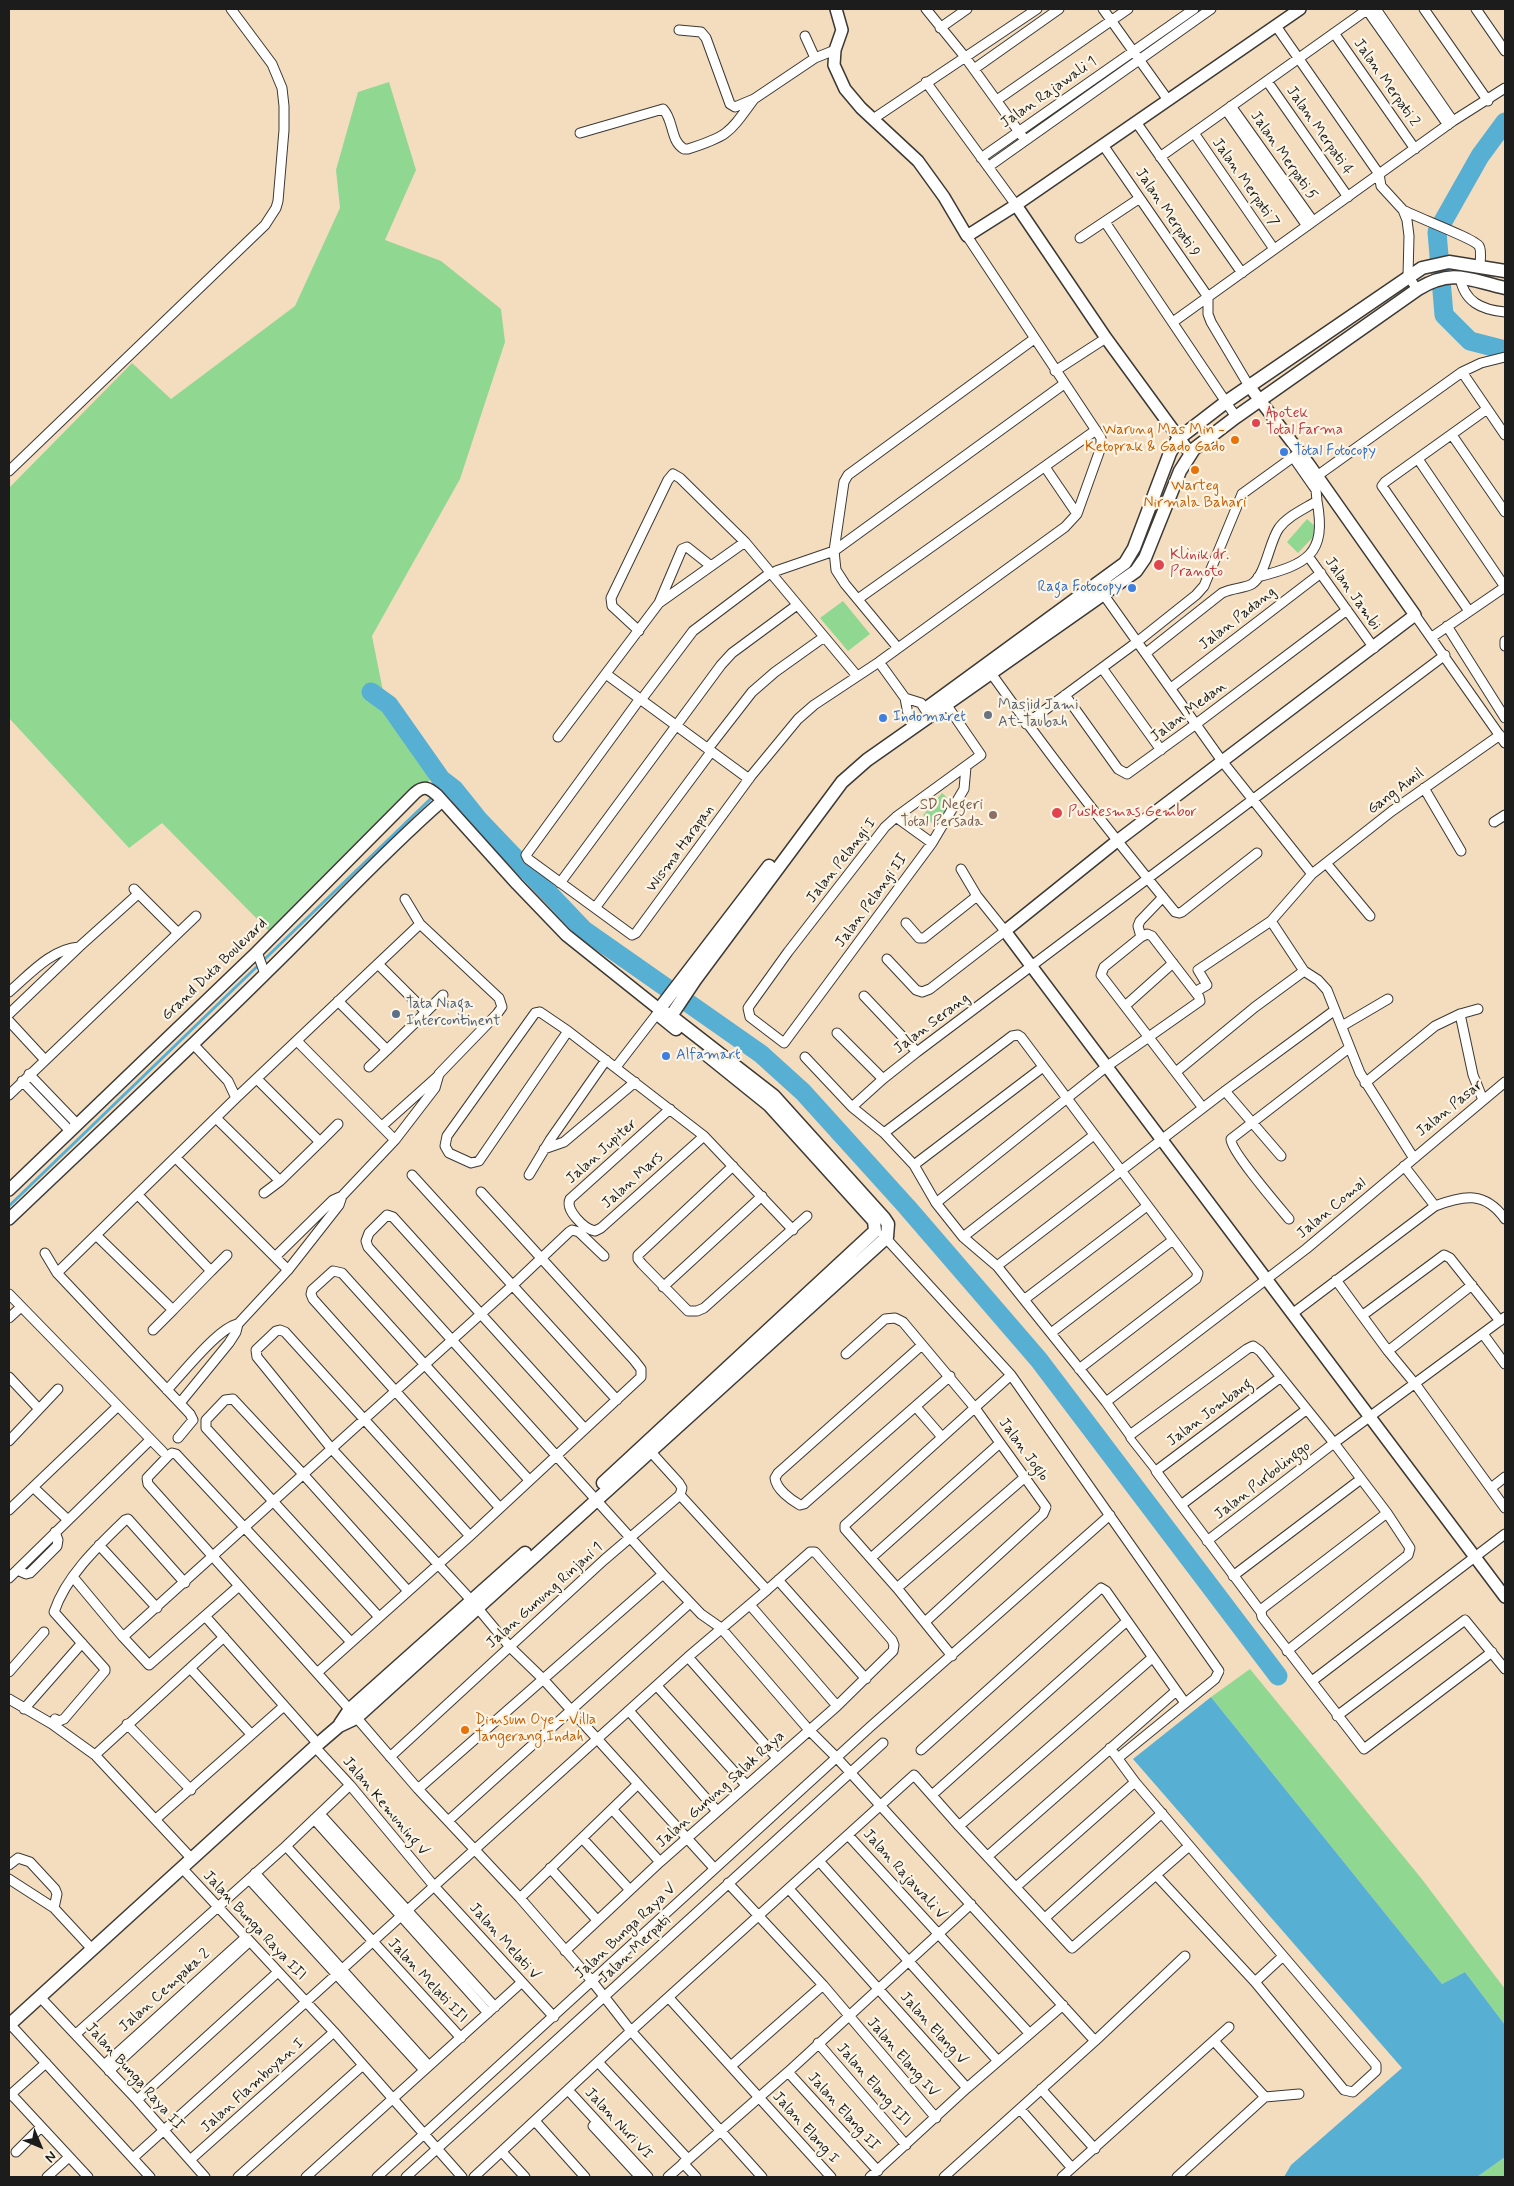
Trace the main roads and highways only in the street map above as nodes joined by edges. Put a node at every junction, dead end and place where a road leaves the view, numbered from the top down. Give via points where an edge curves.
1 (1505, 271) edge
2 (1505, 288) edge
3 (1099, 589) junction
4 (988, 669) junction
5 (927, 712) junction
6 (914, 722) junction
7 (666, 1011) junction
8 (593, 1497) junction
9 (9, 2025) edge

1 - 3 main road via 1449,262 1422,268 1226,402 1178,439 1132,553
2 - 3 main road via 1456,277 1432,282 1236,417 1190,454 1142,564
3 - 4 main road
4 - 5 main road
4 - 5 main road via 946,704
5 - 6 main road
6 - 7 main road via 842,782 695,980
6 - 7 main road via 861,754 842,771 679,983
7 - 8 main road via 659,1014 663,1019 769,1105 872,1218 876,1228 871,1237
7 - 8 main road via 785,1106 884,1218 888,1224 887,1238 650,1451
8 - 9 main road

